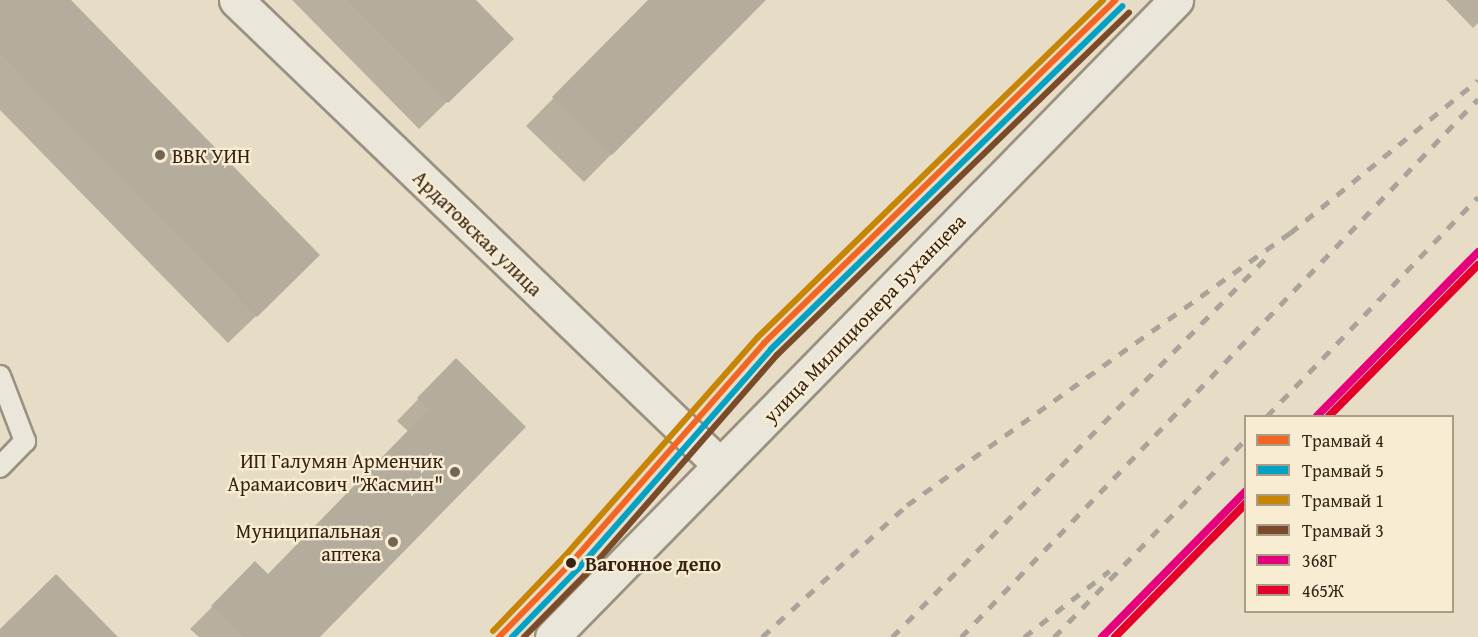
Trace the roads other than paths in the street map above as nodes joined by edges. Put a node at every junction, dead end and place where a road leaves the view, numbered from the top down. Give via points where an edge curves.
1 (236, 0) edge
2 (1176, 0) edge
3 (0, 376) edge
4 (720, 465) junction
5 (0, 467) edge
6 (552, 637) edge

1 - 4 street, Ардатовская улица
2 - 4 street, улица Милиционера Буханцева
3 - 5 lane via 25,441
4 - 6 street, улица Милиционера Буханцева

